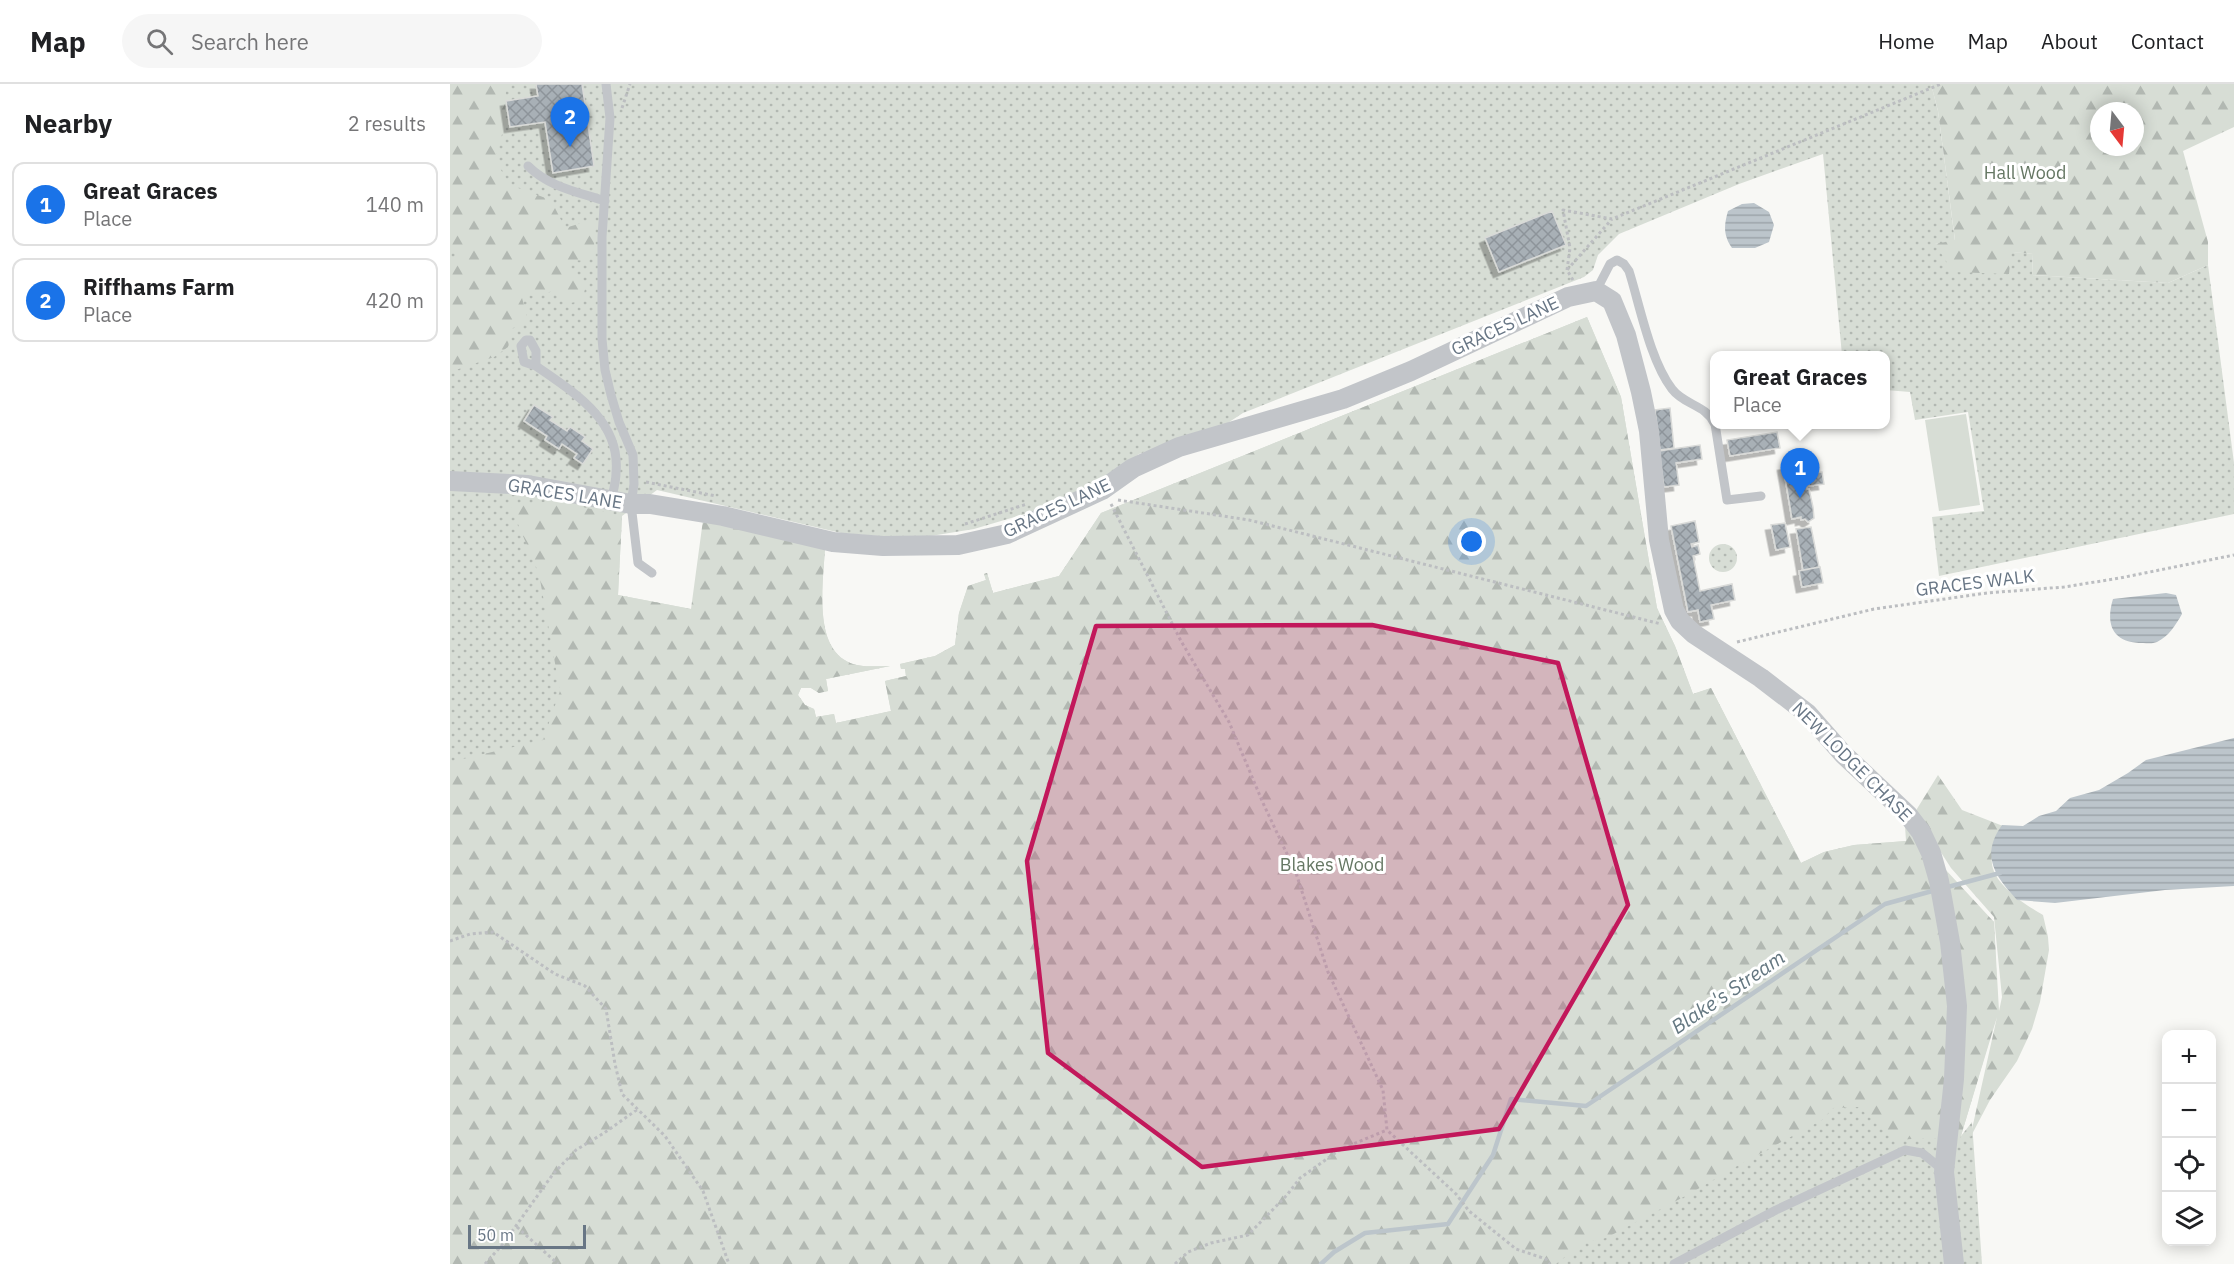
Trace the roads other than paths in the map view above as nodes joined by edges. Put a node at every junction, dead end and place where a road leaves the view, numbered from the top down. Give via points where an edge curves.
1 (606, 84) edge
2 (528, 166) dead end
3 (605, 201) junction
4 (1588, 292) junction
5 (536, 366) dead end
6 (1710, 415) edge
7 (1716, 429) edge
8 (450, 482) edge
9 (1761, 496) dead end
10 (611, 501) junction
11 (632, 504) junction
12 (652, 573) dead end
13 (1944, 1172) junction
14 (1674, 1264) edge
15 (1954, 1264) edge

1 - 3 lane via 610,117
2 - 3 lane via 556,185
3 - 11 lane via 603,349 619,422 633,454
4 - 6 lane via 1610,264 1617,260 1624,264 1669,386 1683,400
4 - 11 street, GRACES LANE via 1343,399 1179,447 1133,468 1101,490 1007,534 958,545 833,542 723,516
4 - 13 street, NEW LODGE CHASE via 1612,301 1626,335 1649,431 1659,540 1674,610 1685,627 1808,714 1843,754 1908,815 1931,853 1950,942 1957,1006
5 - 10 lane via 591,407 610,432 616,457
7 - 9 lane via 1727,500
8 - 10 street, GRACES LANE via 528,485
10 - 11 street, GRACES LANE
11 - 12 lane via 638,563
13 - 14 lane via 1922,1153 1905,1150 1776,1210
13 - 15 street, NEW LODGE CHASE

